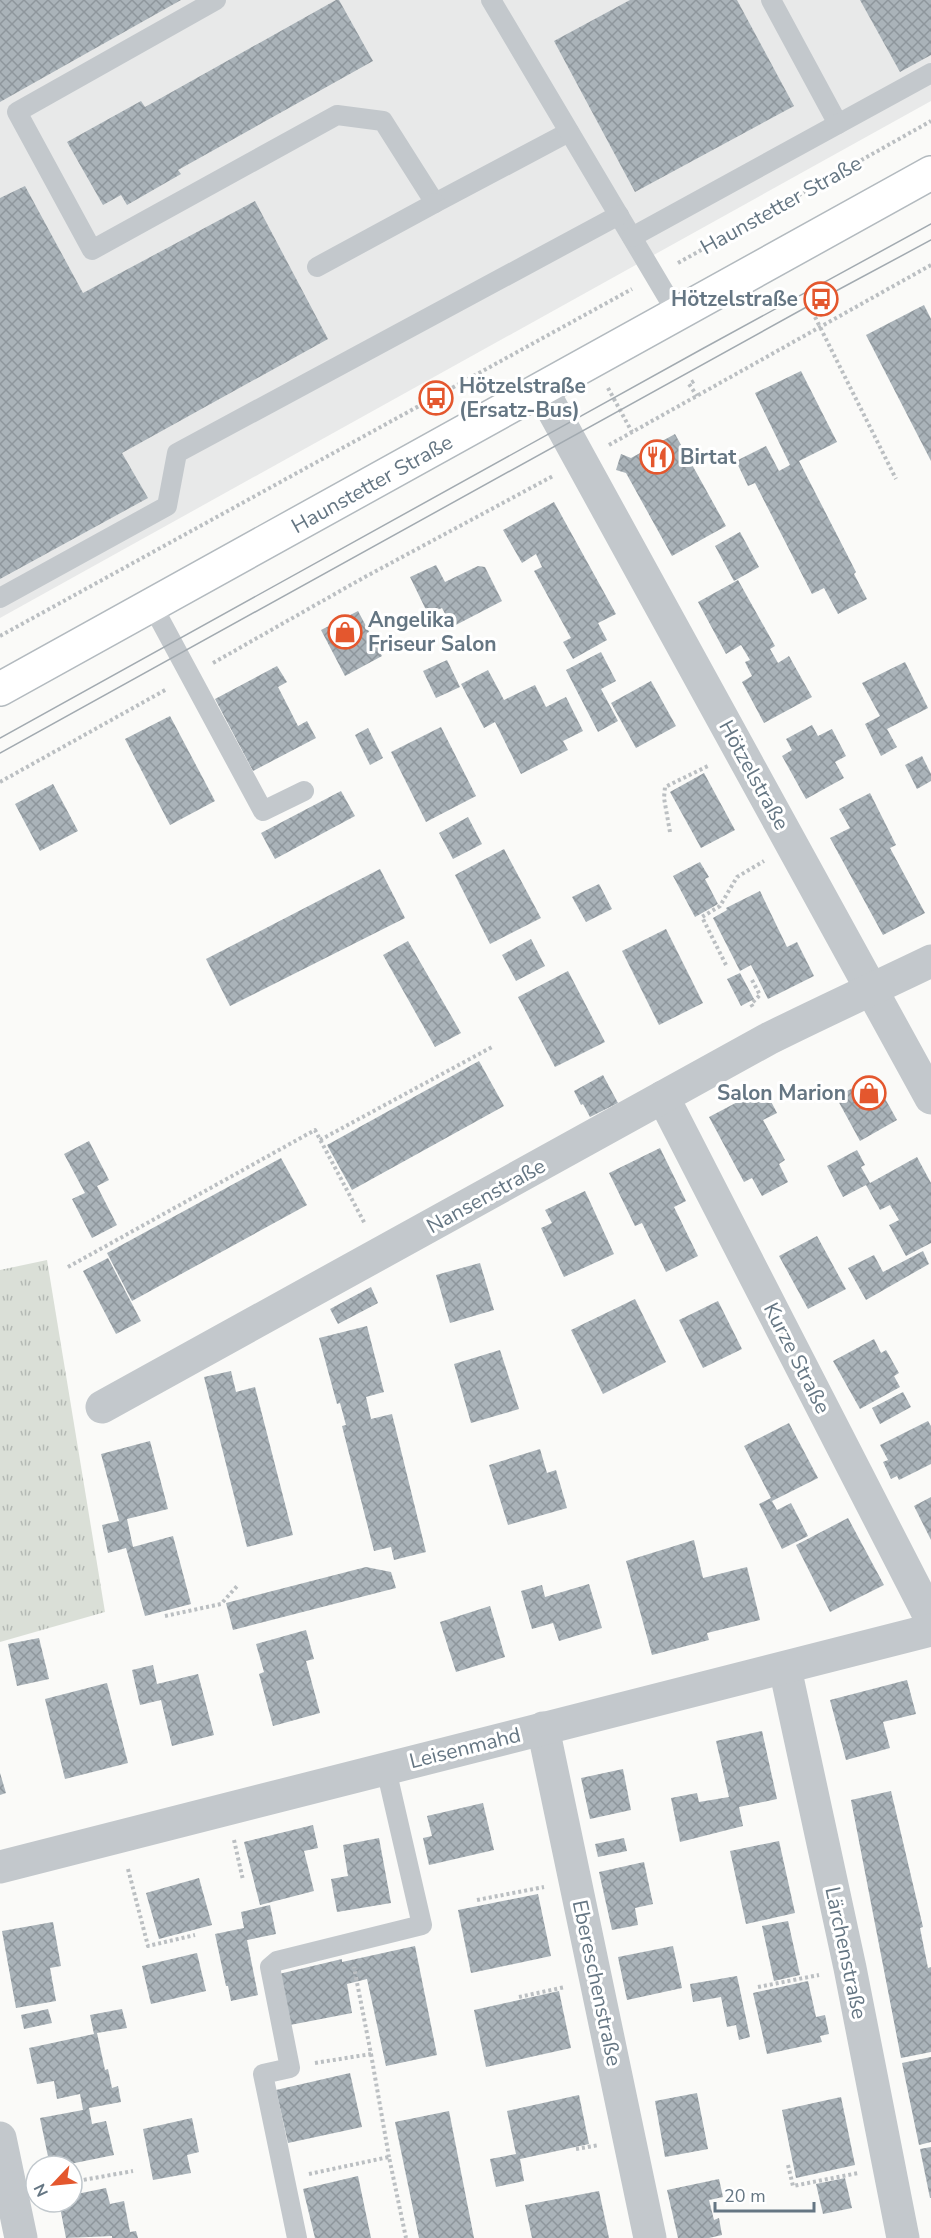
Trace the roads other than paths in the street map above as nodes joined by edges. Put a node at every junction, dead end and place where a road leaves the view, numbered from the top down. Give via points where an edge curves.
1 (216, 0) edge
2 (491, 0) edge
3 (771, 0) edge
4 (931, 73) edge
5 (838, 124) junction
6 (569, 132) junction
7 (931, 173) edge
8 (435, 203) junction
9 (619, 214) junction
10 (632, 237) junction
11 (317, 267) dead end
12 (678, 315) junction
13 (542, 390) junction
14 (0, 598) edge
15 (152, 605) junction
16 (0, 689) edge
17 (304, 791) dead end
18 (931, 961) edge
19 (872, 989) junction
20 (663, 1097) junction
21 (931, 1098) edge
22 (102, 1407) dead end
23 (931, 1619) edge
24 (931, 1630) edge
25 (785, 1668) junction
26 (543, 1728) junction
27 (386, 1769) junction
28 (0, 1867) edge
29 (0, 2138) edge
30 (21, 2238) edge
31 (297, 2238) edge
32 (650, 2238) edge
33 (903, 2238) edge

1 - 8 lane via 17,112 92,250 337,115 383,121
2 - 6 lane
3 - 5 lane
4 - 5 lane
5 - 10 lane
6 - 8 lane
6 - 9 lane
7 - 12 main road, Haunstetter Straße
8 - 11 lane
9 - 10 lane
9 - 14 lane via 177,453 167,506
10 - 12 lane
12 - 13 main road, Haunstetter Straße
13 - 15 main road, Haunstetter Straße
13 - 19 street, Hötzelstraße
15 - 16 main road, Haunstetter Straße
15 - 17 lane via 263,811
18 - 19 street, Nansenstraße
19 - 20 street, Nansenstraße via 768,1039
19 - 21 street, Hötzelstraße
20 - 22 street, Nansenstraße
20 - 23 street, Kurze Straße
24 - 25 street, Leisenmahd
25 - 26 street, Leisenmahd
25 - 33 street, Lärchenstraße
26 - 27 street, Leisenmahd
26 - 32 street, Ebereschenstraße
27 - 28 street, Leisenmahd
27 - 31 lane via 422,1925 277,1960 270,1967 290,2067 263,2074
29 - 30 street

